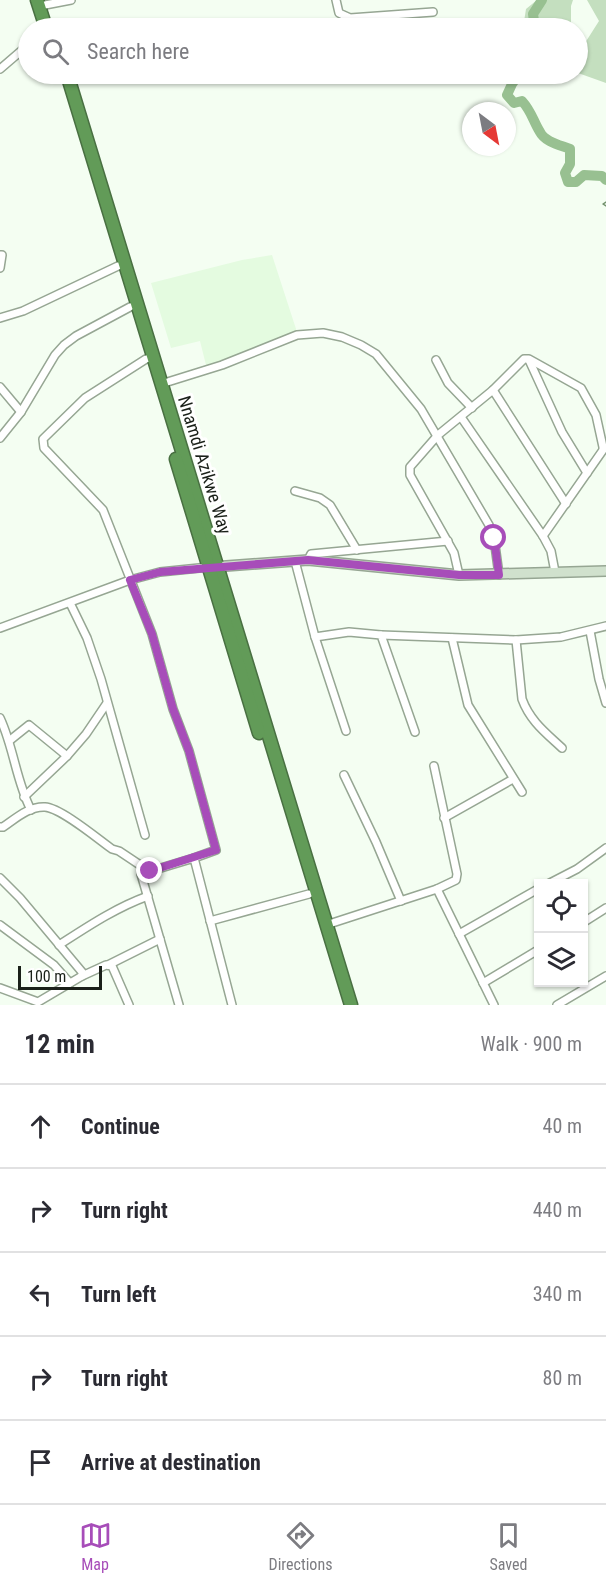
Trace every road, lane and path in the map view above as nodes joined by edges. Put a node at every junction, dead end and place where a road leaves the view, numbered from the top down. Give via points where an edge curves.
1 (71, 0) edge
2 (336, 0) edge
3 (42, 2) edge
4 (433, 12) dead end
5 (44, 18) edge
6 (49, 18) edge
7 (18, 54) edge
8 (0, 69) edge
9 (62, 84) edge
10 (70, 84) edge
11 (0, 255) edge
12 (118, 266) junction
13 (0, 268) edge
14 (130, 307) junction
15 (0, 318) edge
16 (149, 358) junction
17 (529, 359) junction
18 (436, 360) dead end
19 (161, 384) junction
20 (0, 387) edge
21 (493, 390) junction
22 (472, 408) junction
23 (21, 412) junction
24 (461, 417) junction
25 (1, 435) edge
26 (438, 435) junction
27 (587, 472) junction
28 (295, 491) dead end
29 (566, 504) junction
30 (543, 536) junction
31 (448, 541) junction
32 (357, 550) junction
33 (308, 560) junction
34 (295, 561) junction
35 (213, 567) junction
36 (606, 571) edge
37 (555, 572) junction
38 (459, 575) junction
39 (499, 575) junction
40 (130, 580) junction
41 (70, 603) junction
42 (606, 626) edge
43 (0, 628) edge
44 (590, 631) junction
45 (381, 635) junction
46 (315, 637) junction
47 (452, 638) junction
48 (516, 640) junction
49 (107, 703) junction
50 (606, 703) edge
51 (0, 718) edge
52 (346, 731) dead end
53 (415, 732) dead end
54 (9, 741) junction
55 (562, 748) dead end
56 (67, 756) junction
57 (434, 766) dead end
58 (344, 775) dead end
59 (513, 779) junction
60 (522, 792) dead end
61 (24, 797) junction
62 (31, 810) junction
63 (444, 818) junction
64 (0, 827) edge
65 (146, 835) dead end
66 (606, 848) edge
67 (194, 858) junction
68 (150, 871) junction
69 (0, 878) edge
70 (558, 879) edge
71 (437, 889) junction
72 (534, 891) edge
73 (309, 894) junction
74 (148, 896) junction
75 (401, 901) junction
76 (606, 908) edge
77 (588, 919) edge
78 (210, 921) junction
79 (326, 925) junction
80 (0, 926) edge
81 (459, 934) junction
82 (160, 939) junction
83 (59, 945) junction
84 (534, 952) edge
85 (108, 965) junction
86 (82, 976) junction
87 (606, 976) edge
88 (70, 983) junction
89 (483, 983) junction
90 (0, 988) edge
91 (129, 1005) edge
92 (179, 1005) edge
93 (232, 1005) edge
94 (343, 1005) edge
95 (351, 1005) edge
96 (494, 1005) edge
97 (557, 1005) edge

1 - 3 street
2 - 4 street via 339,13 350,18
3 - 5 highway
3 - 6 highway
7 - 8 street
9 - 12 highway, Nnamdi Azikwe Way
10 - 16 highway, Nnamdi Azikwe Way
11 - 13 street
12 - 14 highway, Nnamdi Azikwe Way
12 - 15 street
14 - 16 highway, Nnamdi Azikwe Way
14 - 23 street via 64,345
16 - 19 highway, Nnamdi Azikwe Way
16 - 35 highway, Nnamdi Azikwe Way
16 - 40 street via 85,398 42,442 103,510
17 - 21 street via 524,359
17 - 27 street via 562,432
17 - 27 street via 582,388 586,394 596,415 603,447
18 - 22 street via 448,383
19 - 26 street via 297,335 323,333 342,337 376,354
19 - 35 highway, Nnamdi Azikwe Way
20 - 23 street
21 - 22 street
21 - 29 street
22 - 24 street
23 - 25 street
24 - 26 street
24 - 30 street
26 - 31 street via 409,472
26 - 39 street via 489,525
27 - 29 street
28 - 32 street via 330,504
29 - 30 street
30 - 37 street
31 - 32 street
31 - 38 street
32 - 33 street via 311,555
33 - 34 street
33 - 38 street
34 - 35 street
34 - 46 street
35 - 40 street via 160,572
35 - 73 highway, Nnamdi Azikwe Way
35 - 79 highway, Nnamdi Azikwe Way
36 - 37 street
37 - 39 street
38 - 39 street
40 - 41 street
40 - 67 street via 152,634 216,850
41 - 43 street
41 - 49 street via 87,638
42 - 44 street
44 - 48 street
44 - 50 street
45 - 46 street via 349,632
45 - 47 street
45 - 53 street
46 - 52 street
47 - 48 street
47 - 59 street via 468,705
48 - 55 street via 525,708 539,728
49 - 56 street
49 - 65 street
51 - 54 street
54 - 56 street via 29,724
54 - 61 street
56 - 61 street
57 - 63 street
58 - 75 street
59 - 60 street
59 - 63 street
61 - 62 street
62 - 64 street
62 - 68 street via 45,807 67,818
63 - 71 street via 457,874 453,883
66 - 70 street
67 - 68 street
67 - 78 street
68 - 74 street via 141,874
69 - 83 street
71 - 75 street
71 - 81 street
72 - 81 street
73 - 78 street
73 - 94 highway, Nnamdi Azikwe Way
74 - 82 street
74 - 83 street via 129,903
75 - 79 street
76 - 77 street
78 - 93 street
79 - 95 highway, Nnamdi Azikwe Way
80 - 88 street via 54,965
81 - 89 street
82 - 85 street
82 - 92 street
83 - 86 street
84 - 89 street
85 - 86 street
85 - 91 street via 112,966
86 - 88 street
87 - 97 street
88 - 90 street via 38,1002
89 - 96 street

